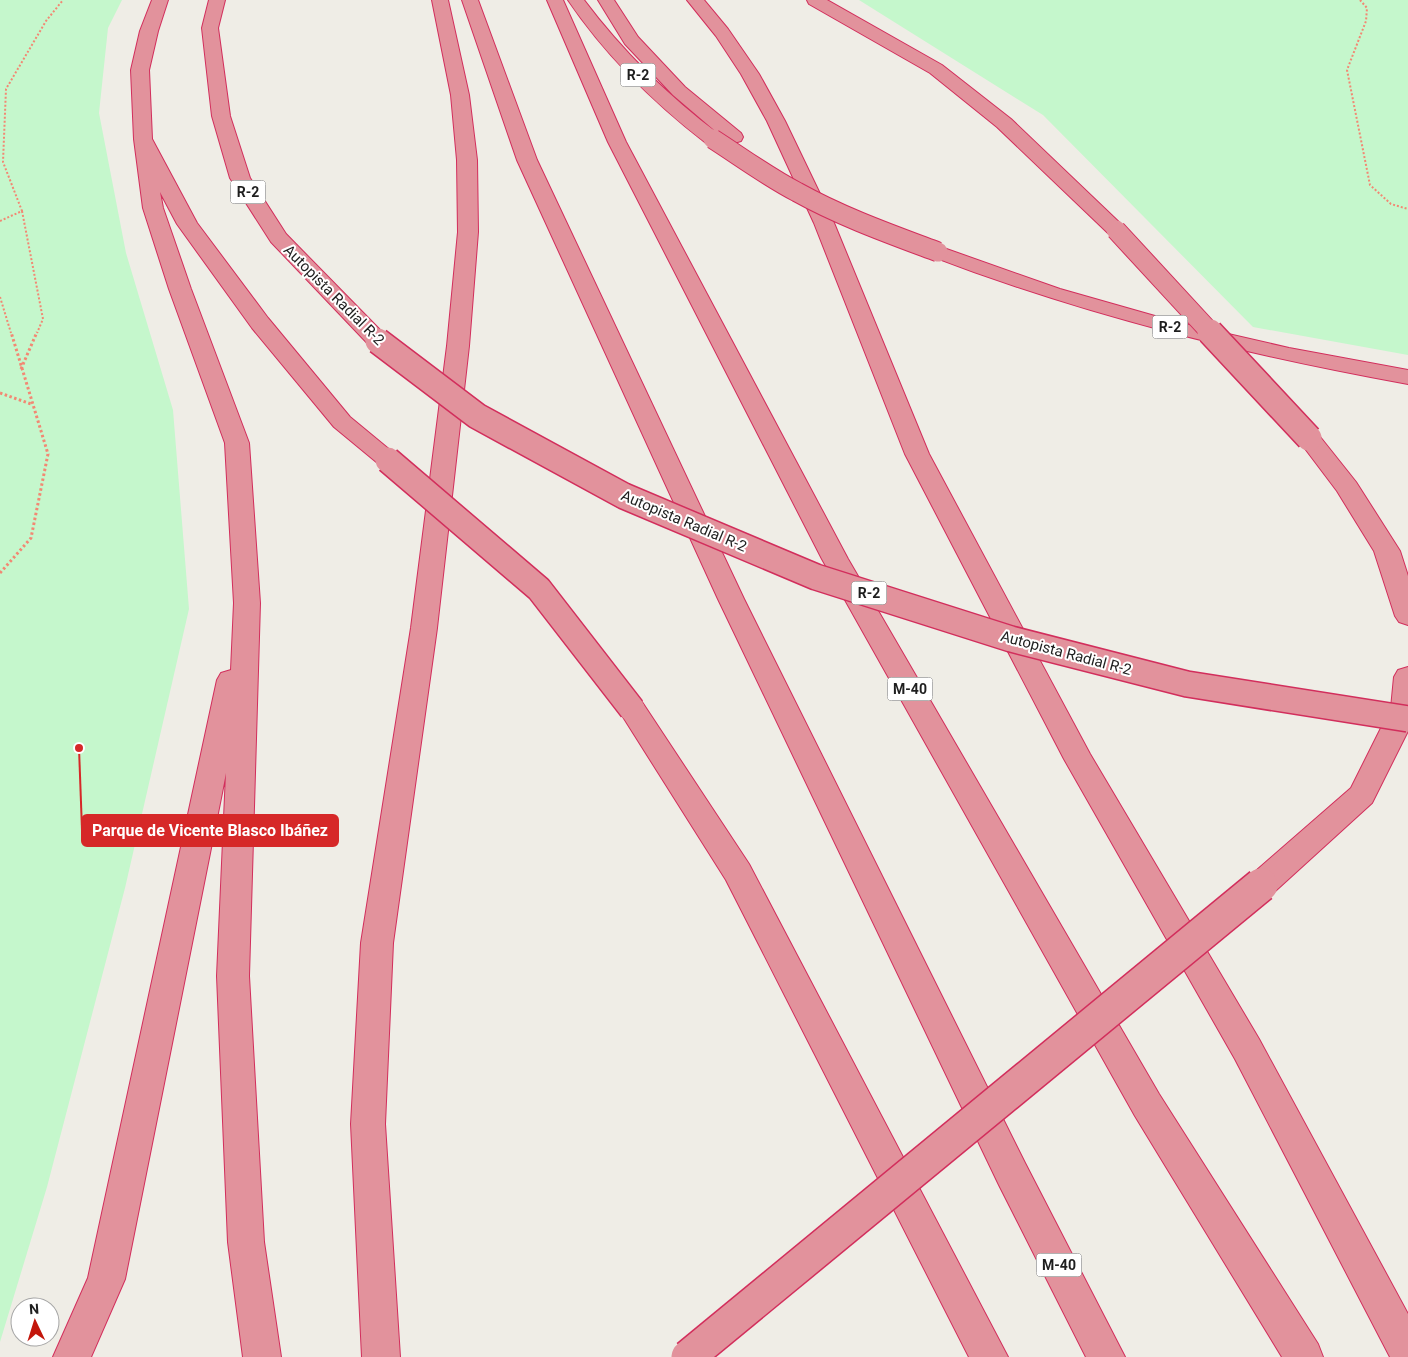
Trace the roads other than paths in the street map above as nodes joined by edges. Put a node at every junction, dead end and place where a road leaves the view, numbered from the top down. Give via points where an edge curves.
1 (160, 0) edge
2 (217, 0) edge
3 (440, 0) edge
4 (470, 0) edge
5 (555, 0) edge
6 (576, 0) edge
7 (606, 0) edge
8 (695, 0) edge
9 (815, 0) edge
10 (143, 139) junction
11 (938, 252) junction
12 (1408, 378) edge
13 (246, 603) junction
14 (1408, 616) edge
15 (1408, 677) edge
16 (1408, 719) edge
17 (1408, 1352) edge
18 (72, 1357) edge
19 (262, 1357) edge
20 (381, 1357) edge
21 (688, 1357) edge
22 (989, 1357) edge
23 (1106, 1357) edge
24 (1304, 1357) edge

1 - 10 highway via 140,70
2 - 16 highway, Autopista Radial R-2 / R-2, bridge via 210,28 217,86 221,116 240,178 278,238 378,341 477,416 624,496 816,576 1011,639 1187,684
3 - 20 highway via 460,95 467,160 468,232 458,346 424,628 377,943 368,1124
4 - 23 highway, M-40 via 527,160 727,590 1012,1174
5 - 24 highway, M-40 via 617,142 835,559 1146,1105
6 - 11 highway, R-2, bridge via 625,63 684,118 713,139 820,204
7 - 11 highway via 631,40 679,91 734,136 763,158 812,187 854,210 926,240
8 - 17 highway via 750,74 776,122 824,223 917,454 1078,759 1247,1049
9 - 14 highway, bridge via 936,69 1004,123 1116,230 1309,438 1347,487 1387,551
10 - 13 highway via 153,208 237,443
10 - 22 highway, bridge via 187,224 260,323 342,422 539,589 632,709 738,873
11 - 12 highway, R-2 via 1036,287 1173,328
13 - 18 highway via 106,1279
13 - 19 highway via 233,976 246,1242
15 - 21 highway, bridge via 1405,708 1362,795 1261,885

